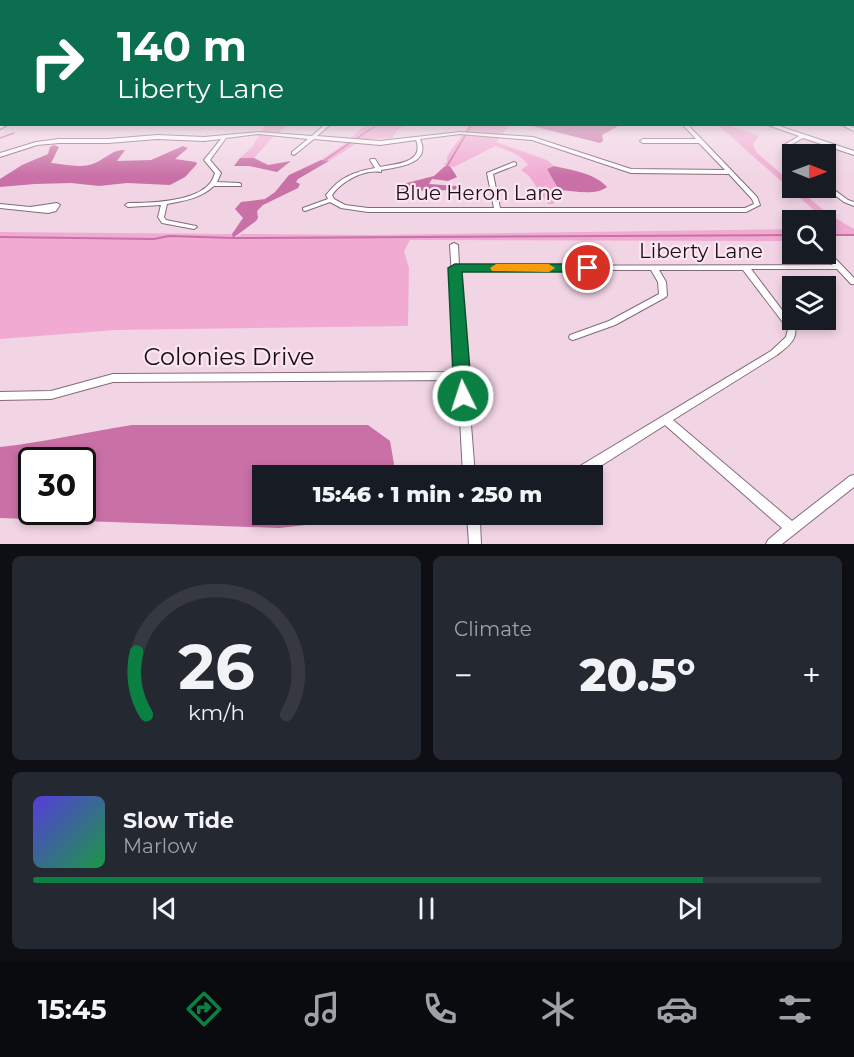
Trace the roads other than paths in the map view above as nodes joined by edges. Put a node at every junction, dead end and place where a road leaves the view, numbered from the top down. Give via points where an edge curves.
1 (326, 126) edge
2 (686, 126) edge
3 (773, 126) edge
4 (313, 136) junction
5 (802, 136) junction
6 (224, 138) junction
7 (417, 138) junction
8 (643, 141) dead end
9 (700, 141) junction
10 (789, 144) edge
11 (294, 153) dead end
12 (854, 153) edge
13 (0, 155) edge
14 (373, 160) dead end
15 (514, 164) dead end
16 (379, 171) junction
17 (730, 172) junction
18 (213, 184) junction
19 (239, 185) dead end
20 (836, 193) edge
21 (331, 200) junction
22 (164, 204) junction
23 (854, 204) edge
24 (129, 205) dead end
25 (0, 206) edge
26 (305, 208) dead end
27 (31, 209) dead end
28 (497, 209) junction
29 (194, 227) dead end
30 (454, 245) dead end
31 (836, 264) edge
32 (839, 267) junction
33 (455, 268) junction
34 (654, 268) junction
35 (746, 268) junction
36 (854, 282) edge
37 (573, 337) dead end
38 (461, 376) junction
39 (0, 396) edge
40 (666, 420) junction
41 (468, 465) edge
42 (592, 465) edge
43 (854, 480) edge
44 (474, 525) edge
45 (791, 528) junction
46 (475, 544) edge
47 (772, 544) edge

1 - 4 street
2 - 9 street
3 - 5 street
4 - 6 street via 259,133
4 - 7 street via 381,143
4 - 11 street
5 - 10 street
5 - 12 street
6 - 13 street via 59,141
6 - 18 street via 207,160 218,173
7 - 16 street, Blue Heron Lane via 421,154 404,165
7 - 17 street via 460,133 500,135 533,139 631,171
8 - 9 street
9 - 17 street
14 - 16 street
15 - 28 street via 490,173
16 - 21 street, Blue Heron Lane via 338,183 329,195
17 - 28 street, Blue Heron Lane via 758,202 755,207
18 - 19 street
18 - 22 street
20 - 23 street
21 - 26 street
21 - 28 street, Blue Heron Lane via 343,207 368,210
22 - 24 street
22 - 29 street via 164,222
25 - 27 street
30 - 33 street
31 - 32 street
32 - 35 street, Liberty Lane
32 - 36 street
33 - 34 street, Liberty Lane
33 - 38 street
34 - 35 street, Liberty Lane
34 - 37 street via 662,282 663,296 612,323
35 - 40 street via 792,329 789,341
38 - 39 street, Colonies Drive via 113,378 51,395
38 - 41 street
40 - 42 street
40 - 45 street
43 - 45 street
44 - 46 street
45 - 47 street

